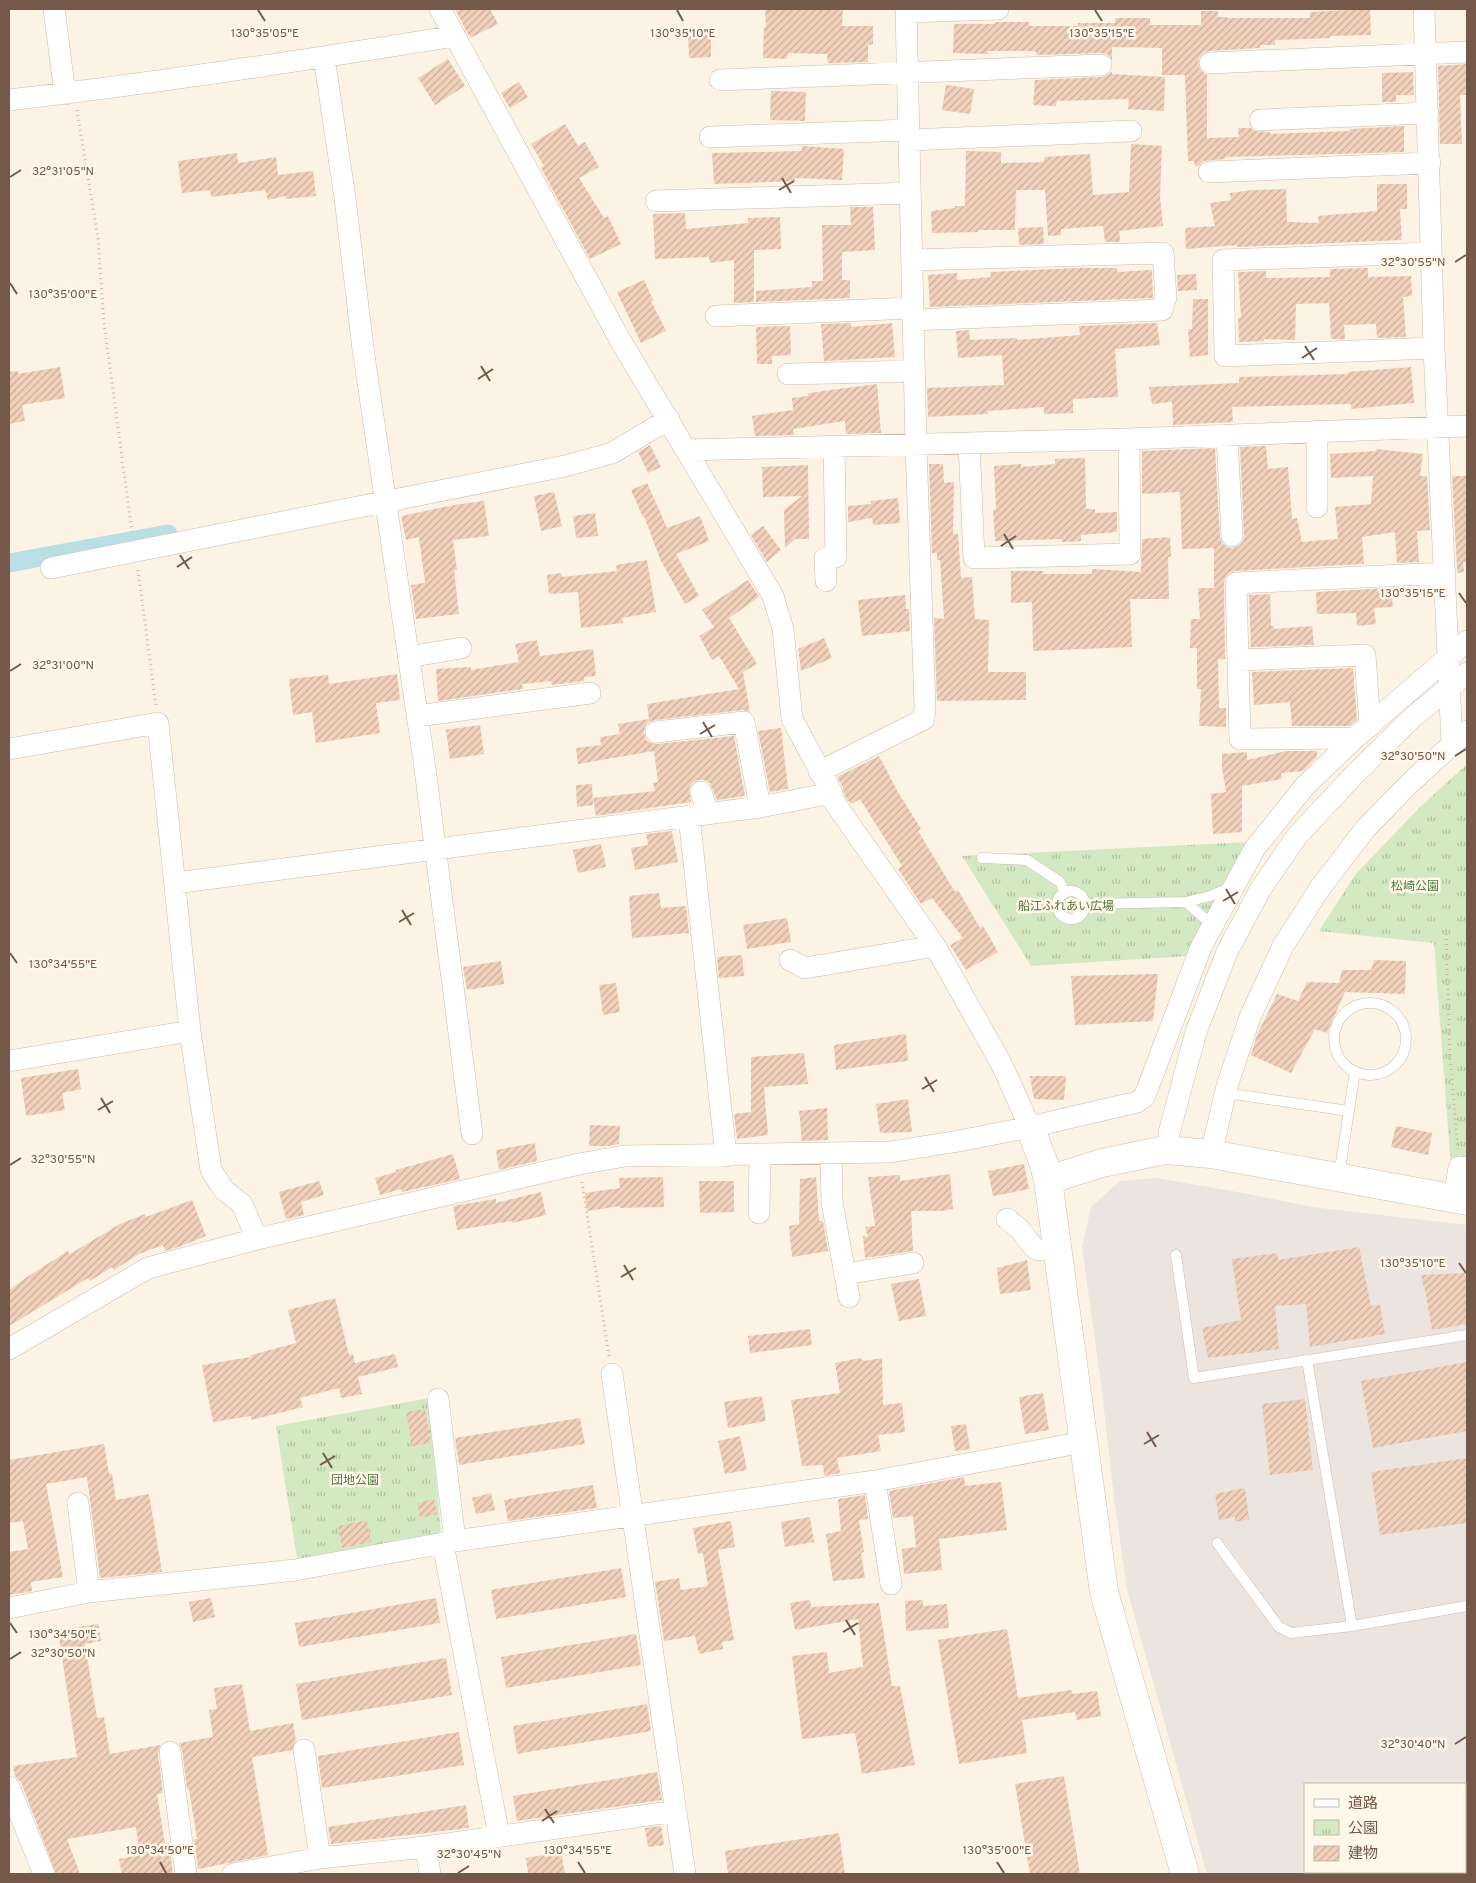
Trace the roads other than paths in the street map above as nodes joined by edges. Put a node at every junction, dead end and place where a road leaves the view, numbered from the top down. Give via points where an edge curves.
1 (54, 9) edge
2 (440, 9) edge
3 (998, 9) edge
4 (1424, 9) edge
5 (906, 10) edge
6 (455, 36) junction
7 (1467, 52) edge
8 (1426, 54) junction
9 (324, 57) junction
10 (1210, 63) dead end
11 (1101, 65) dead end
12 (908, 73) junction
13 (720, 80) dead end
14 (69, 93) junction
15 (9, 100) edge
16 (1428, 113) junction
17 (1260, 120) dead end
18 (1131, 131) dead end
19 (909, 135) junction
20 (710, 137) dead end
21 (1430, 163) junction
22 (1209, 172) dead end
23 (910, 193) junction
24 (656, 201) dead end
25 (1431, 253) junction
26 (912, 260) junction
27 (913, 314) junction
28 (716, 316) dead end
29 (1434, 348) junction
30 (914, 371) junction
31 (788, 374) dead end
32 (669, 419) junction
33 (1467, 426) edge
34 (1438, 427) junction
35 (1317, 431) junction
36 (1227, 435) junction
37 (1129, 439) junction
38 (969, 443) junction
39 (916, 444) junction
40 (834, 448) junction
41 (687, 450) junction
42 (386, 502) junction
43 (1318, 507) dead end
44 (1232, 536) dead end
45 (51, 568) dead end
46 (1445, 573) junction
47 (826, 581) dead end
48 (1467, 641) edge
49 (461, 648) dead end
50 (408, 657) junction
51 (1447, 658) junction
52 (1239, 660) junction
53 (1467, 673) edge
54 (1449, 689) junction
55 (590, 692) dead end
56 (417, 716) junction
57 (656, 732) dead end
58 (1362, 732) junction
59 (1460, 737) edge
60 (9, 749) edge
61 (819, 772) junction
62 (701, 792) dead end
63 (832, 794) junction
64 (760, 807) junction
65 (698, 815) junction
66 (435, 849) junction
67 (982, 858) dead end
68 (175, 883) junction
69 (1233, 887) junction
70 (1065, 892) junction
71 (1186, 902) junction
72 (1085, 904) junction
73 (1212, 925) junction
74 (935, 946) junction
75 (790, 960) dead end
76 (190, 1031) junction
77 (9, 1061) edge
78 (1355, 1071) junction
79 (1226, 1093) junction
80 (1349, 1111) junction
81 (1030, 1127) junction
82 (1169, 1133) dead end
83 (472, 1134) dead end
84 (831, 1153) junction
85 (760, 1154) junction
86 (1211, 1154) junction
87 (726, 1156) junction
88 (1463, 1168) edge
89 (1339, 1179) junction
90 (1048, 1180) junction
91 (1461, 1200) edge
92 (760, 1213) dead end
93 (1007, 1219) dead end
94 (257, 1239) junction
95 (1057, 1248) junction
96 (1176, 1255) dead end
97 (913, 1263) dead end
98 (845, 1274) junction
99 (849, 1297) dead end
100 (1467, 1335) edge
101 (9, 1348) edge
102 (1307, 1360) junction
103 (612, 1374) road end
104 (438, 1399) dead end
105 (1084, 1442) junction
106 (875, 1481) junction
107 (78, 1503) dead end
108 (634, 1516) junction
109 (449, 1543) junction
110 (1217, 1543) dead end
111 (891, 1584) dead end
112 (89, 1592) junction
113 (1467, 1606) edge
114 (9, 1608) edge
115 (1352, 1626) junction
116 (304, 1750) dead end
117 (170, 1752) dead end
118 (9, 1787) edge
119 (676, 1811) junction
120 (499, 1836) junction
121 (426, 1847) junction
122 (320, 1858) junction
123 (44, 1874) edge
124 (186, 1874) edge
125 (233, 1874) edge
126 (430, 1874) edge
127 (685, 1874) edge
128 (1185, 1874) edge

1 - 14 street
2 - 6 street
3 - 5 street
4 - 8 street
5 - 12 street
6 - 9 street
6 - 32 street via 619,338
7 - 8 street
8 - 10 street
8 - 16 street
9 - 14 street
9 - 42 street
11 - 12 street
12 - 13 street
12 - 19 street
14 - 15 street
16 - 17 street
16 - 21 street
18 - 19 street
19 - 20 street
19 - 23 street
21 - 22 street
21 - 25 street
23 - 24 street
23 - 26 street
25 - 29 street
25 - 29 street via 1224,260 1226,356
26 - 27 street
26 - 27 street via 1163,253 1166,296 1162,310
27 - 28 street
27 - 30 street
29 - 34 street
30 - 31 street
30 - 39 street
32 - 41 street
32 - 42 street via 612,452 565,466
33 - 34 street
34 - 35 street
34 - 46 street
35 - 36 street
35 - 43 street
36 - 37 street
36 - 44 street
37 - 38 street
37 - 38 street via 1130,554 974,558
38 - 39 street
39 - 40 street
39 - 61 street via 924,719
40 - 41 street
40 - 47 street via 836,558 825,558
41 - 61 street via 773,596 783,629 792,719
42 - 45 street
42 - 50 street
46 - 51 street
46 - 52 street via 1236,583
48 - 51 street
49 - 50 street
50 - 56 street
51 - 54 street
51 - 58 street
52 - 58 street via 1240,739
52 - 58 street via 1365,655
53 - 54 street
54 - 59 street
54 - 82 street via 1413,718 1354,775 1297,836 1260,890 1227,952 1196,1032
55 - 56 street
56 - 66 street
57 - 64 street via 744,722
58 - 69 street via 1305,786 1255,848
59 - 79 street via 1366,828 1320,888 1283,946 1250,1017
60 - 68 street via 158,724
61 - 63 street
62 - 65 street
63 - 64 street
63 - 74 street via 832,799 857,836
64 - 65 street
65 - 66 street
65 - 87 street
66 - 68 street
66 - 83 street
67 - 70 lane via 1027,860 1060,882
68 - 76 street
69 - 71 lane
69 - 73 street
70 - 72 lane via 1080,895
70 - 72 lane via 1057,906 1061,916 1077,918
71 - 72 lane
71 - 73 lane
73 - 81 street via 1144,1098 1122,1107
74 - 75 street via 805,968
74 - 81 street via 1001,1063
76 - 77 street
76 - 94 street via 212,1170 224,1190 242,1204
78 - 78 lane via 1342,1061 1335,1048 1334,1035 1339,1021 1348,1010 1360,1004 1374,1003 1388,1008 1405,1029 1406,1043 1402,1056 1392,1067 1380,1073 1366,1075
78 - 80 lane
79 - 80 lane
79 - 86 street
80 - 89 lane
81 - 84 street via 890,1152
81 - 90 street
84 - 85 street
84 - 98 street via 832,1202
85 - 87 street
85 - 92 street
86 - 89 street
86 - 90 street via 1164,1150 1102,1163
87 - 94 street via 625,1156 579,1164
88 - 91 street
89 - 91 street
90 - 95 street
93 - 95 street via 1022,1232 1032,1248
94 - 101 street via 148,1268
95 - 105 street
96 - 102 lane via 1194,1378
97 - 98 street
98 - 99 street
100 - 102 lane
102 - 115 lane
103 - 108 street
104 - 109 street
105 - 106 street
105 - 128 street via 1104,1592
106 - 108 street
106 - 111 street
107 - 112 street
108 - 109 street
108 - 119 street
109 - 112 street via 295,1570
109 - 120 street
110 - 115 lane via 1279,1627 1291,1633
112 - 114 street
113 - 115 lane
116 - 122 street
117 - 124 street
118 - 123 street
119 - 120 street
119 - 127 street
120 - 121 street
121 - 122 street
121 - 126 street
122 - 125 street

